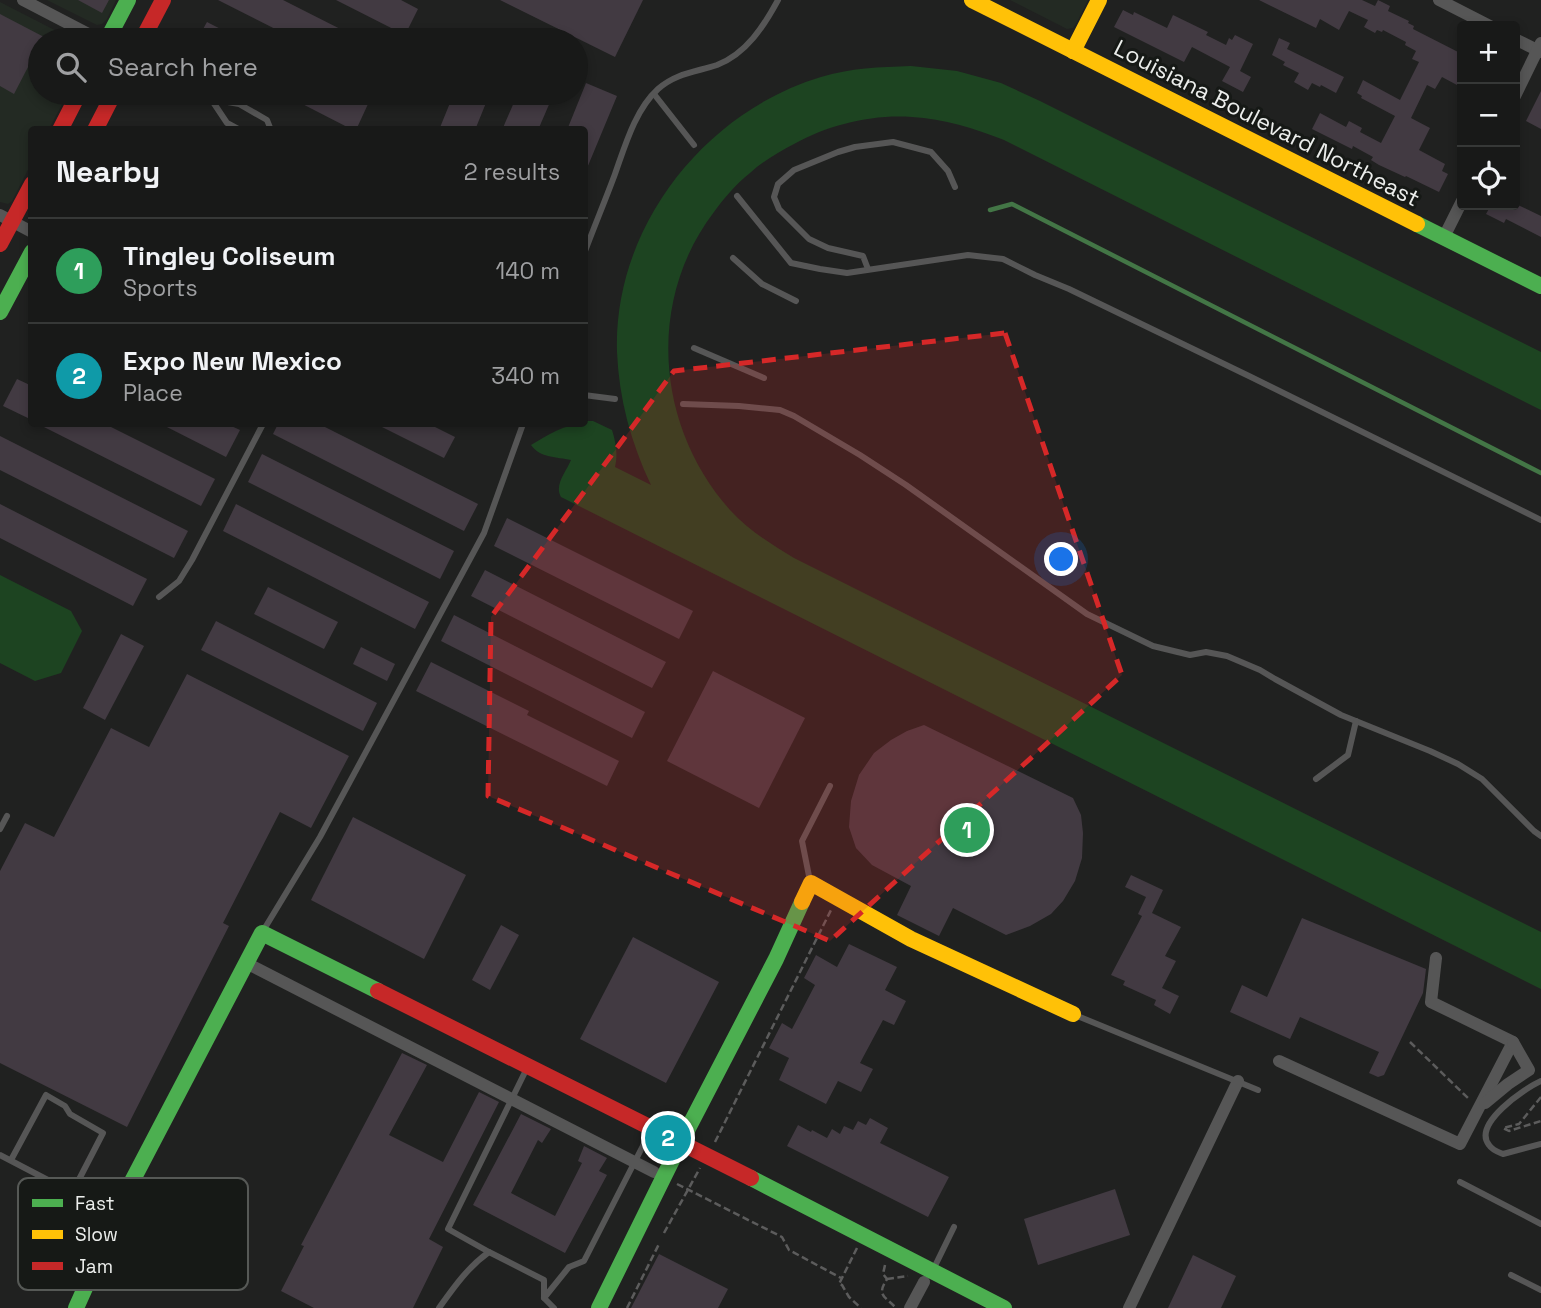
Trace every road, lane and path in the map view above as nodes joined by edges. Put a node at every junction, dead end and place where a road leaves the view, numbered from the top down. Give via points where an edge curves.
1 (23, 0) edge
2 (128, 0) edge
3 (163, 0) edge
4 (778, 0) edge
5 (972, 0) edge
6 (1099, 0) edge
7 (1439, 0) edge
8 (1480, 21) edge
9 (77, 28) edge
10 (113, 28) edge
11 (148, 28) edge
12 (1520, 40) edge
13 (1540, 49) edge
14 (1073, 51) junction
15 (1520, 87) edge
16 (654, 94) junction
17 (73, 105) edge
18 (108, 105) edge
19 (215, 105) edge
20 (241, 105) edge
21 (62, 126) edge
22 (97, 126) edge
23 (234, 126) edge
24 (269, 126) edge
25 (694, 145) dead end
26 (955, 187) dead end
27 (28, 189) edge
28 (737, 196) dead end
29 (1458, 210) edge
30 (6, 218) edge
31 (28, 230) edge
32 (1444, 237) junction
33 (0, 244) edge
34 (588, 244) edge
35 (733, 258) dead end
36 (28, 260) edge
37 (868, 269) junction
38 (1541, 286) edge
39 (796, 301) dead end
40 (0, 312) edge
41 (694, 348) dead end
42 (764, 378) dead end
43 (588, 396) edge
44 (615, 399) dead end
45 (683, 404) dead end
46 (261, 427) edge
47 (522, 427) edge
48 (1541, 520) edge
49 (159, 597) dead end
50 (1356, 721) junction
51 (1316, 779) dead end
52 (830, 786) dead end
53 (7, 816) dead end
54 (0, 830) edge
55 (1541, 836) edge
56 (811, 883) junction
57 (838, 898) junction
58 (262, 933) junction
59 (1436, 958) dead end
60 (246, 963) junction
61 (1073, 1014) joint
62 (1410, 1042) dead end
63 (1513, 1042) junction
64 (1279, 1062) dead end
65 (528, 1066) junction
66 (1238, 1081) junction
67 (1541, 1081) edge
68 (1258, 1090) dead end
69 (1541, 1097) edge
70 (511, 1099) junction
71 (1479, 1107) junction
72 (1541, 1121) edge
73 (652, 1128) junction
74 (681, 1142) junction
75 (714, 1144) dead end
76 (1541, 1144) edge
77 (5, 1157) edge
78 (635, 1163) junction
79 (0, 1164) edge
80 (700, 1168) dead end
81 (654, 1172) dead end
82 (44, 1178) edge
83 (80, 1178) edge
84 (134, 1178) edge
85 (1460, 1182) dead end
86 (676, 1183) dead end
87 (688, 1189) junction
88 (1541, 1224) edge
89 (954, 1227) dead end
90 (664, 1233) dead end
91 (863, 1236) junction
92 (659, 1244) dead end
93 (892, 1250) junction
94 (489, 1252) junction
95 (1511, 1275) dead end
96 (928, 1277) junction
97 (841, 1279) junction
98 (84, 1290) edge
99 (1541, 1290) edge
100 (544, 1298) junction
101 (76, 1308) edge
102 (439, 1308) edge
103 (554, 1308) edge
104 (599, 1308) edge
105 (627, 1308) edge
106 (861, 1308) edge
107 (896, 1308) edge
108 (910, 1308) edge
109 (1004, 1308) edge
110 (1129, 1308) edge

1 - 9 street
2 - 10 street
3 - 11 street
4 - 16 lane via 738,54 677,76
5 - 14 street, Louisiana Boulevard Northeast
6 - 14 street
7 - 8 street
12 - 13 street
13 - 15 street
14 - 32 street, Louisiana Boulevard Northeast
16 - 25 lane
16 - 34 lane via 632,128
17 - 21 street
18 - 22 street
19 - 23 lane
20 - 24 lane
26 - 37 lane via 948,171 930,152 893,142 838,152 794,170 778,184 774,197 779,209 809,239 863,256
27 - 30 street
28 - 37 lane via 791,263 847,273
29 - 32 street
30 - 31 street
30 - 33 street
32 - 38 street, Louisiana Boulevard Northeast
35 - 39 lane via 762,284
36 - 40 street
37 - 48 lane via 968,255 1003,259
41 - 42 lane
43 - 44 lane
45 - 50 lane via 780,410 794,416 906,485 1087,614 1153,646 1190,655 1227,656
46 - 49 lane via 192,560 179,581
47 - 58 lane via 484,533 320,837
50 - 51 lane via 1348,755
50 - 55 lane via 1458,764 1482,779
52 - 56 lane via 802,841
53 - 54 lane
56 - 57 street
56 - 74 street
57 - 61 street via 911,939
57 - 75 path
58 - 60 street
58 - 65 street
59 - 63 street via 1431,1002
60 - 70 street
60 - 84 street
61 - 66 lane
62 - 71 path
63 - 71 street
63 - 71 street via 1529,1070
64 - 71 street via 1460,1144
65 - 70 lane
65 - 73 street
66 - 68 lane
66 - 110 street
67 - 76 lane via 1507,1103 1486,1135 1490,1147 1503,1154
69 - 72 path via 1519,1124 1503,1128 1508,1131
70 - 78 street
70 - 94 lane via 448,1229
73 - 74 street
73 - 78 lane
74 - 91 street
74 - 104 street
77 - 79 lane
77 - 82 lane
77 - 83 lane via 46,1095 103,1133
78 - 81 street
78 - 100 lane via 584,1261 569,1267
80 - 87 path
85 - 88 lane
86 - 87 path
87 - 90 path
87 - 97 path via 782,1237 789,1250
89 - 96 lane
91 - 93 street
91 - 97 path
92 - 105 path
93 - 96 street
93 - 107 path via 883,1268 887,1279 881,1292
94 - 100 lane via 544,1280
94 - 102 lane via 454,1285
95 - 99 lane
96 - 108 street
96 - 109 street
97 - 106 path via 839,1284
98 - 101 street
100 - 103 lane

